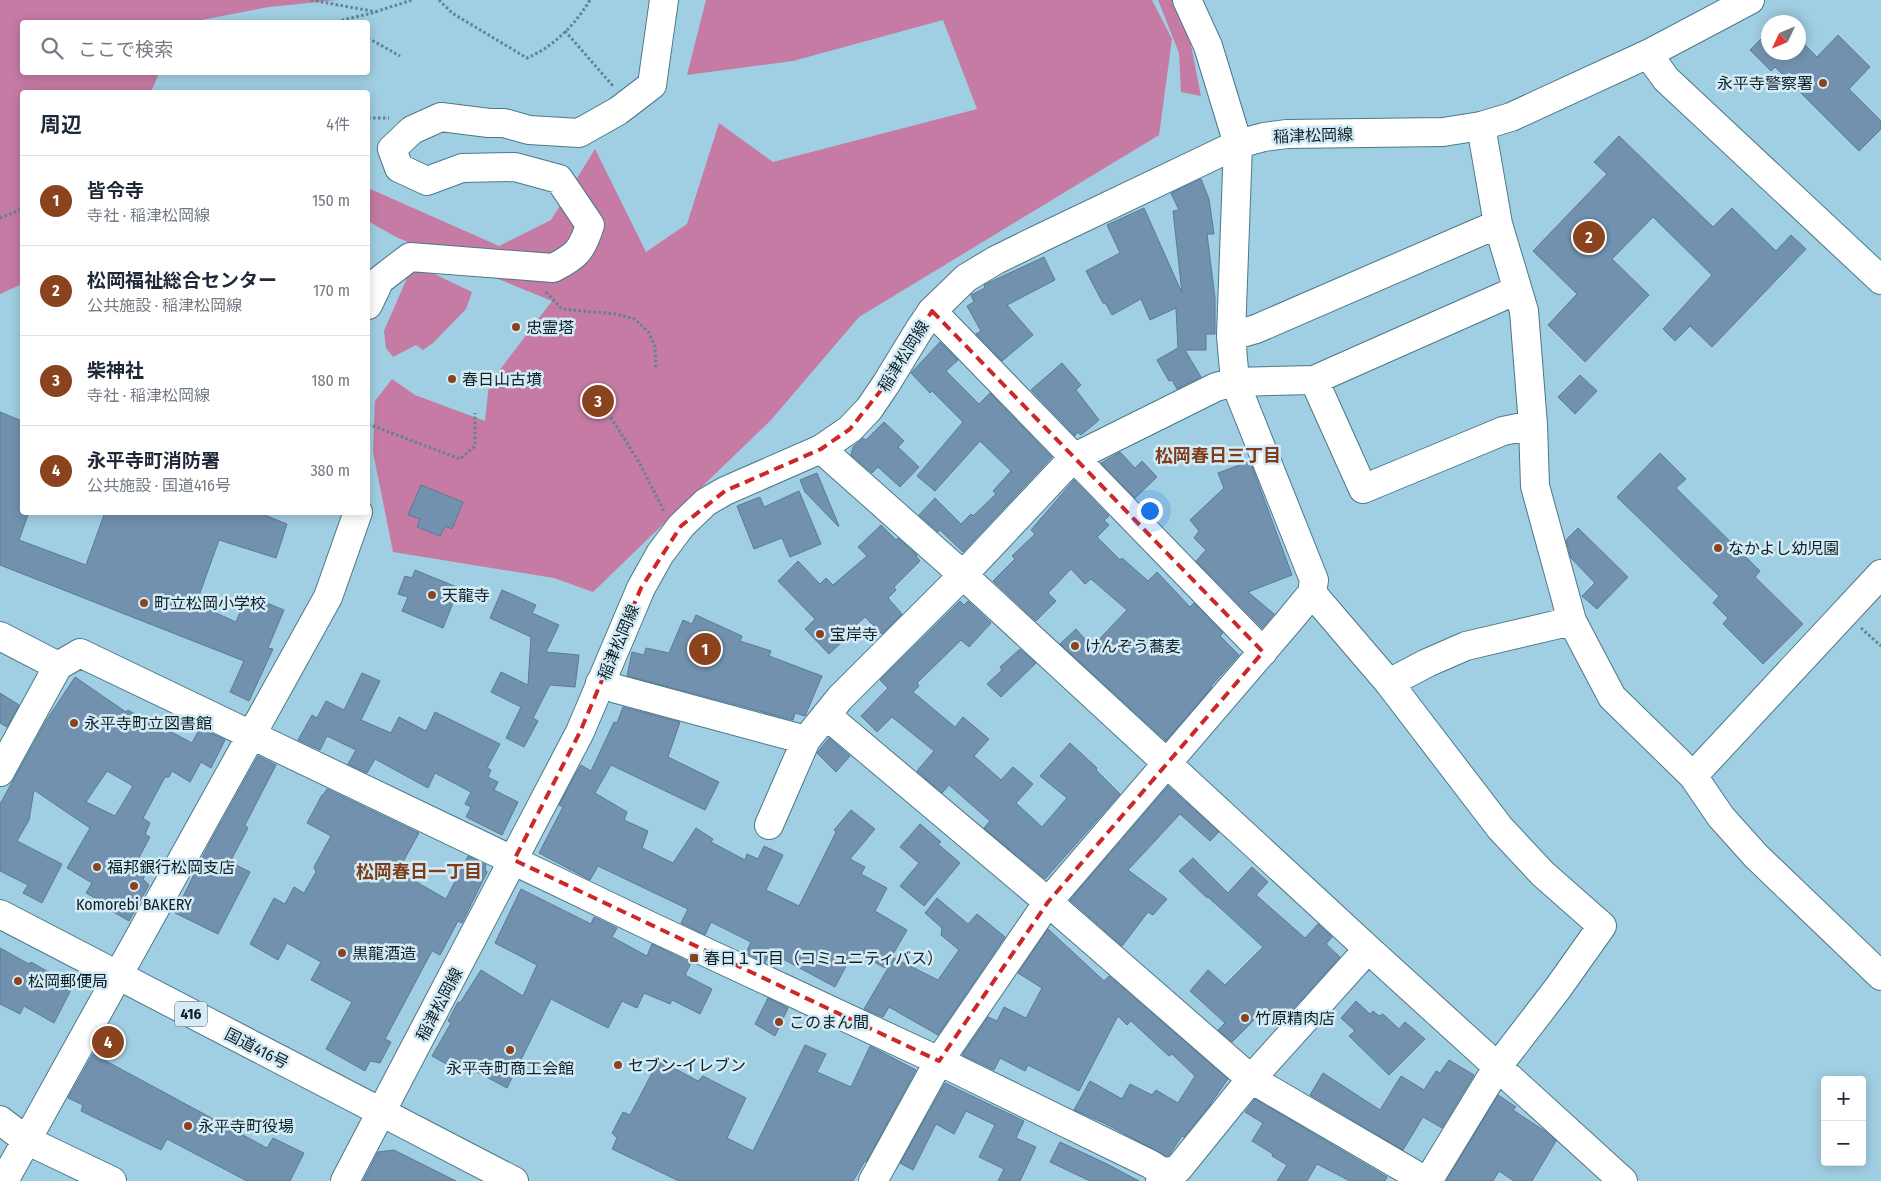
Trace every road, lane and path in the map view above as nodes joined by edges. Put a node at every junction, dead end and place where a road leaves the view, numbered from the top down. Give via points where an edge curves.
1 (311, 0) edge
2 (412, 0) edge
3 (439, 0) edge
4 (590, 0) edge
5 (664, 0) edge
6 (1187, 0) edge
7 (1750, 0) edge
8 (378, 12) junction
9 (347, 20) edge
10 (565, 31) junction
11 (370, 39) edge
12 (1648, 54) junction
13 (400, 56) dead end
14 (628, 103) junction
15 (1481, 126) junction
16 (1238, 144) junction
17 (20, 210) edge
18 (0, 218) edge
19 (1498, 224) junction
20 (539, 267) junction
21 (1881, 280) edge
22 (1517, 290) junction
23 (370, 301) edge
24 (932, 311) junction
25 (1231, 336) junction
26 (656, 368) dead end
27 (1314, 380) junction
28 (1235, 382) junction
29 (475, 413) dead end
30 (608, 413) dead end
31 (370, 425) edge
32 (1533, 425) junction
33 (822, 449) junction
34 (1073, 458) junction
35 (357, 515) edge
36 (676, 534) junction
37 (1881, 574) edge
38 (963, 575) junction
39 (1312, 593) junction
40 (1572, 621) junction
41 (0, 636) edge
42 (1263, 652) junction
43 (58, 666) junction
44 (600, 683) junction
45 (1389, 683) junction
46 (826, 715) junction
47 (252, 735) junction
48 (806, 740) junction
49 (1167, 764) junction
50 (0, 772) edge
51 (1693, 776) junction
52 (768, 825) dead end
53 (514, 860) junction
54 (1048, 902) junction
55 (0, 914) edge
56 (1368, 949) junction
57 (118, 976) junction
58 (1881, 976) edge
59 (939, 1061) junction
60 (1498, 1066) junction
61 (1251, 1079) junction
62 (382, 1112) junction
63 (0, 1120) edge
64 (26, 1140) junction
65 (1162, 1177) edge
66 (499, 1178) edge
67 (4, 1181) edge
68 (112, 1181) edge
69 (345, 1181) edge
70 (873, 1181) edge
71 (1426, 1181) edge
72 (1623, 1181) edge

1 - 8 path
2 - 8 path
3 - 10 path via 452,13 526,58 540,53
4 - 10 path
5 - 14 main road via 652,85
6 - 16 main road via 1208,46
7 - 12 main road, 稲津松岡線
8 - 9 path
10 - 14 path
11 - 13 path
12 - 15 main road, 稲津松岡線 via 1511,117
12 - 21 main road via 1666,79
14 - 20 main road via 579,133 529,130 504,123 441,117 412,130 392,149 399,168 427,181 462,168 515,168 559,179 590,225 583,246 569,261 553,268
15 - 16 main road, 稲津松岡線 via 1443,132 1287,134
15 - 19 main road
16 - 24 main road, 稲津松岡線 via 996,260 966,278
16 - 25 main road
17 - 18 path
19 - 22 main road
19 - 25 main road via 1256,329
20 - 23 main road via 410,257 380,280
20 - 26 path via 547,294 562,309 635,319 649,332
22 - 27 main road
22 - 32 main road via 1524,311
24 - 33 main road, 稲津松岡線 via 869,409 850,429
24 - 34 main road
25 - 28 main road
27 - 28 main road
27 - 32 main road via 1363,489 1503,431
28 - 34 main road via 1216,387
28 - 39 main road via 1314,580
29 - 31 path via 475,446 460,459
30 - 36 path via 639,462
32 - 40 main road via 1535,486
33 - 36 main road, 稲津松岡線 via 725,490 706,502
33 - 38 main road
34 - 38 main road
34 - 42 main road
35 - 47 main road via 328,597
36 - 44 main road, 稲津松岡線 via 660,554 641,588
37 - 51 main road
38 - 46 main road
38 - 49 main road
39 - 42 main road
39 - 45 main road
40 - 45 main road via 1466,646
40 - 51 main road via 1612,697
41 - 43 main road
42 - 49 main road
43 - 47 main road via 80,653
43 - 50 main road
44 - 48 main road
44 - 53 main road, 稲津松岡線 via 580,732
45 - 60 main road via 1500,828 1543,874 1602,926
46 - 48 main road
46 - 54 main road
47 - 53 main road
47 - 57 main road
48 - 52 main road
49 - 54 main road
49 - 56 main road
51 - 58 main road via 1721,817 1756,856
53 - 59 main road
53 - 62 main road, 稲津松岡線
54 - 59 main road
54 - 61 main road
55 - 57 main road, 国道416号 / 416
56 - 60 main road
56 - 61 main road
57 - 62 main road, 国道416号 / 416
57 - 64 main road
59 - 65 main road via 1150,1164
59 - 70 main road
60 - 71 main road
60 - 72 main road
61 - 65 main road via 1178,1169
61 - 71 main road
62 - 66 main road, 国道416号 / 416
62 - 69 main road, 稲津松岡線
63 - 64 main road
64 - 67 main road
64 - 68 main road

